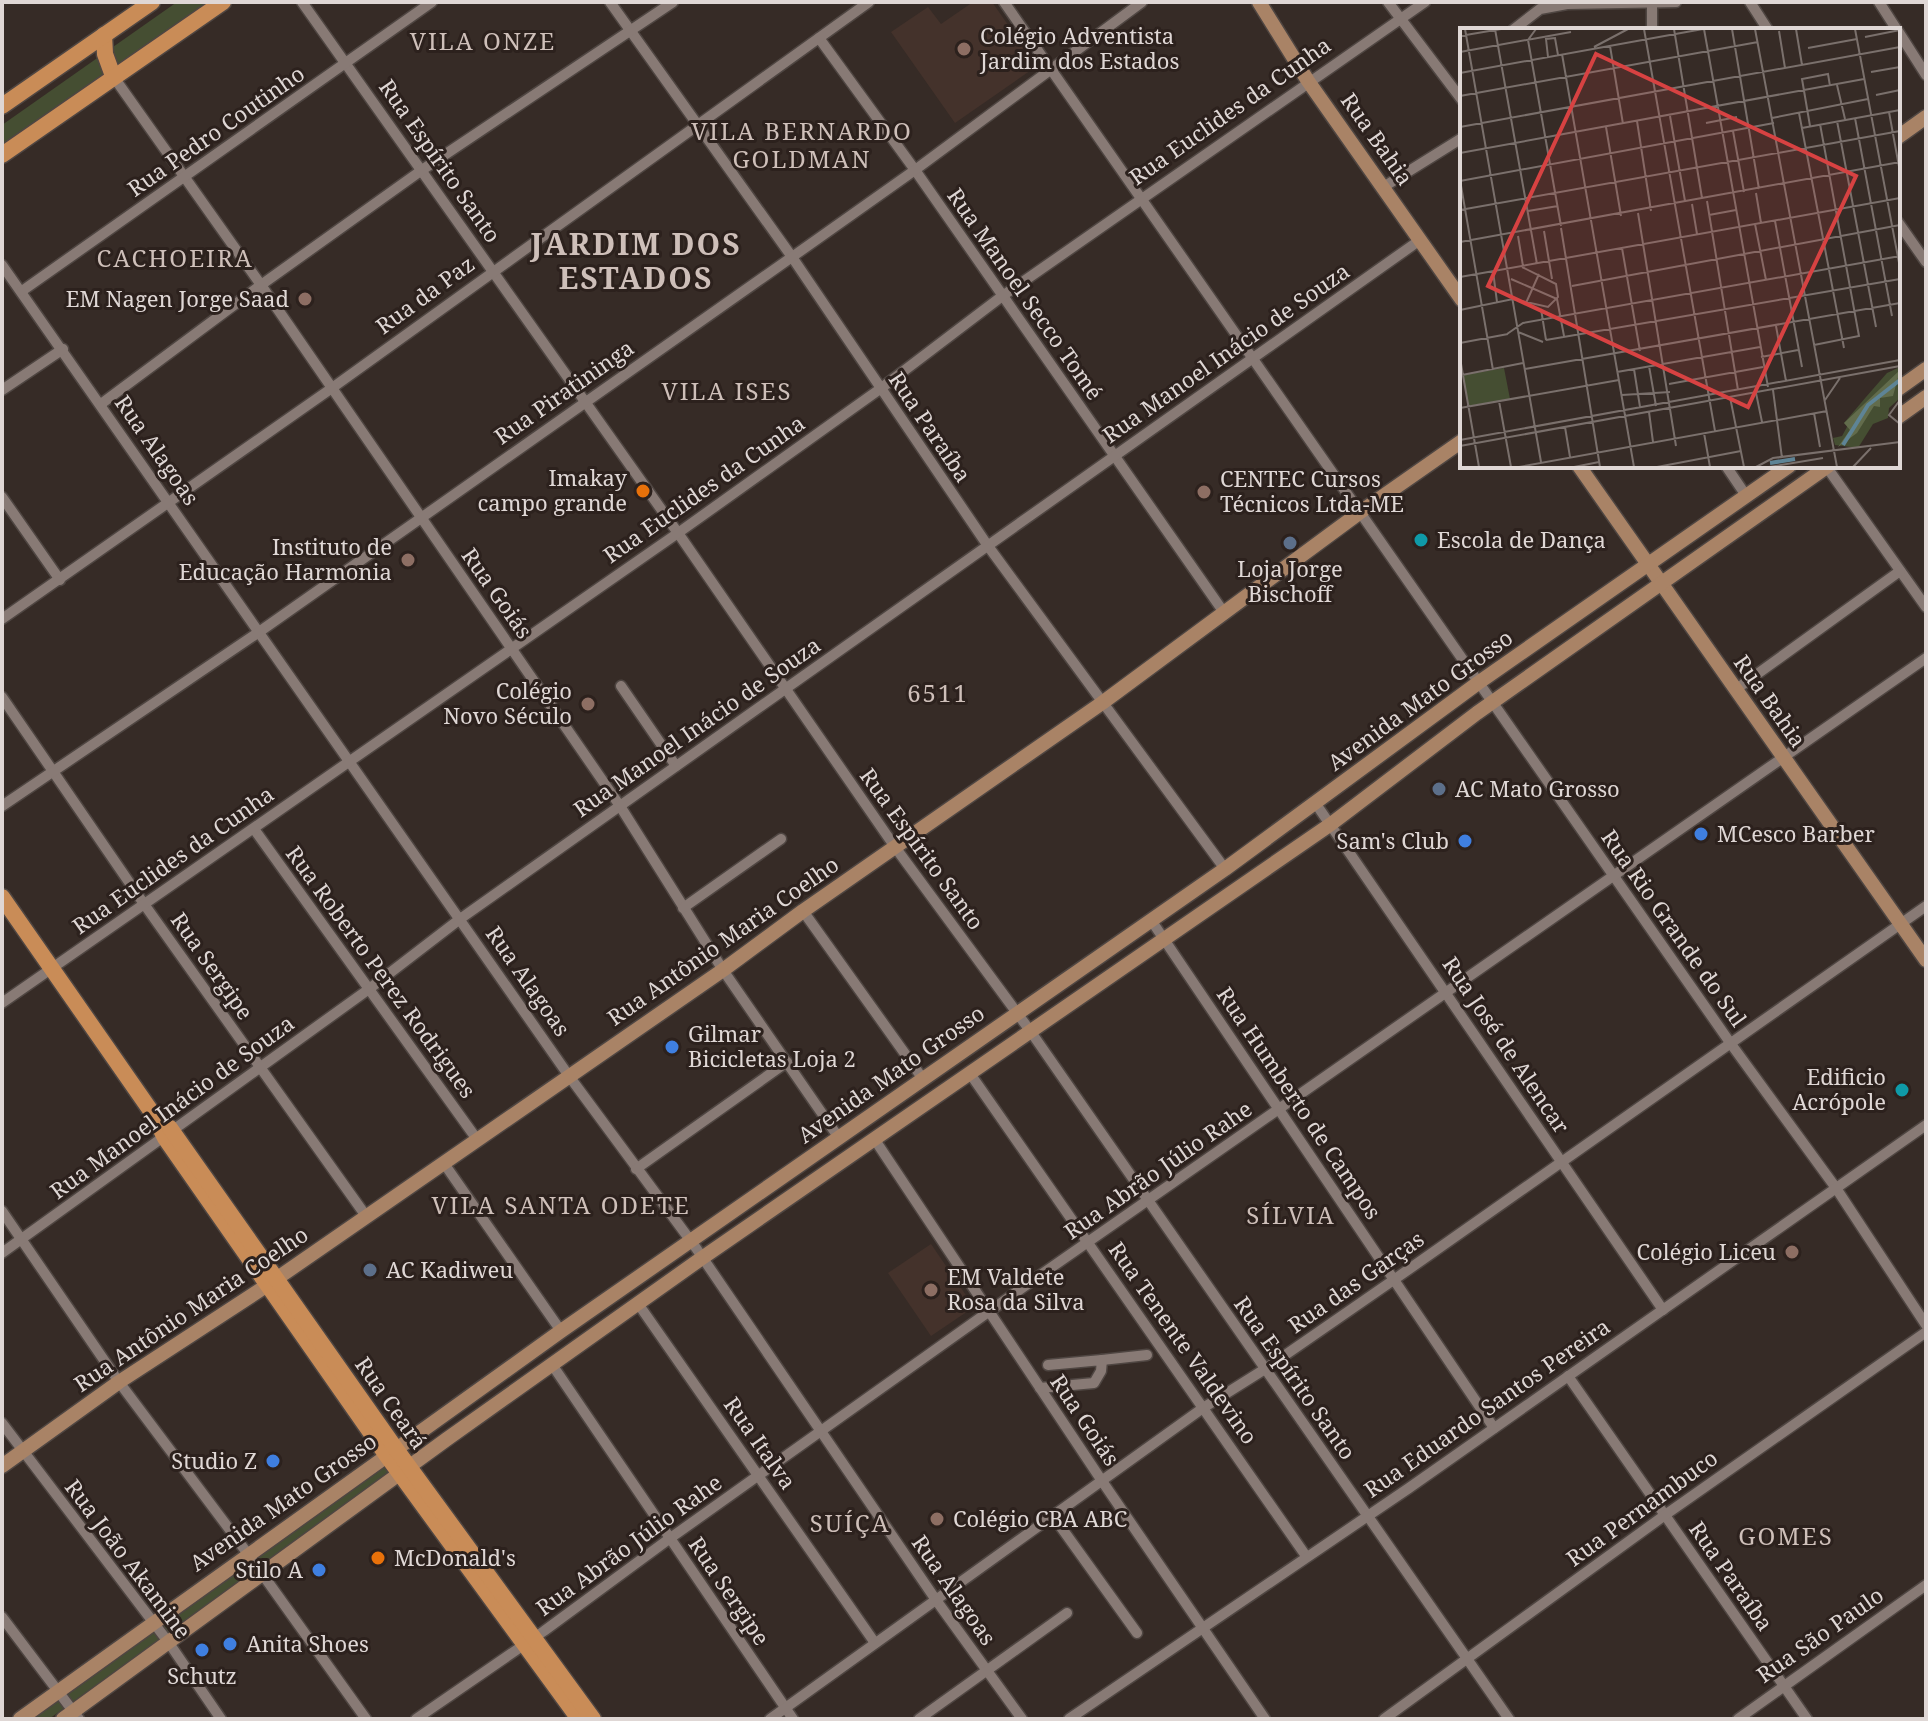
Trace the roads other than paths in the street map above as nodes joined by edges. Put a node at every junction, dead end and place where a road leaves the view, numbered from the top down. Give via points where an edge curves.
1 (223, 2) edge
2 (302, 2) edge
3 (432, 2) edge
4 (610, 2) edge
5 (673, 2) edge
6 (869, 2) edge
7 (1004, 2) edge
8 (1142, 2) edge
9 (1259, 2) edge
10 (1388, 2) edge
11 (1425, 2) edge
12 (1676, 2) edge
13 (1750, 2) edge
14 (1879, 2) edge
15 (1652, 3) edge
16 (140, 5) edge
17 (1538, 6) edge
18 (1399, 18) junction
19 (1515, 28) edge
20 (1652, 28) edge
21 (1767, 28) edge
22 (1896, 28) edge
23 (630, 31) junction
24 (1900, 34) edge
25 (104, 35) junction
26 (819, 38) junction
27 (346, 63) junction
28 (1051, 68) junction
29 (1926, 75) edge
30 (113, 76) junction
31 (1308, 81) junction
32 (1460, 97) edge
33 (2, 106) edge
34 (1926, 117) edge
35 (698, 123) junction
36 (1900, 136) edge
37 (1460, 139) edge
38 (2, 155) edge
39 (422, 170) junction
40 (915, 170) junction
41 (186, 176) junction
42 (1385, 186) junction
43 (1141, 199) junction
44 (1900, 225) edge
45 (1420, 240) junction
46 (792, 257) junction
47 (1926, 262) edge
48 (2, 265) edge
49 (493, 271) junction
50 (261, 285) junction
51 (22, 291) junction
52 (1001, 297) junction
53 (1460, 297) edge
54 (63, 349) junction
55 (1253, 359) junction
56 (1926, 369) edge
57 (332, 388) junction
58 (1900, 388) edge
59 (880, 389) junction
60 (2, 390) edge
61 (1926, 397) edge
62 (584, 402) junction
63 (101, 404) junction
64 (1900, 416) edge
65 (1460, 442) edge
66 (1114, 457) junction
67 (1580, 468) edge
68 (1727, 468) edge
69 (1786, 468) edge
70 (1824, 468) edge
71 (1828, 468) edge
72 (2, 497) edge
73 (1747, 497) junction
74 (168, 502) junction
75 (1359, 513) junction
76 (420, 518) junction
77 (678, 533) junction
78 (988, 546) junction
79 (1648, 564) junction
80 (1900, 571) junction
81 (60, 580) junction
82 (1662, 583) junction
83 (1926, 607) edge
84 (1225, 614) junction
85 (2, 619) edge
86 (259, 632) junction
87 (512, 649) junction
88 (1926, 658) edge
89 (1478, 683) junction
90 (621, 686) dead end
91 (785, 689) junction
92 (1735, 690) junction
93 (2, 697) edge
94 (1102, 703) junction
95 (1491, 703) junction
96 (1782, 759) junction
97 (351, 762) junction
98 (676, 766) junction
99 (55, 771) junction
100 (1316, 804) junction
101 (2, 806) edge
102 (620, 806) junction
103 (1331, 824) junction
104 (254, 829) junction
105 (781, 839) dead end
106 (895, 847) junction
107 (1225, 869) junction
108 (1614, 876) junction
109 (2, 897) edge
110 (144, 904) junction
111 (1926, 906) edge
112 (683, 908) junction
113 (803, 911) junction
114 (460, 919) junction
115 (1151, 920) junction
116 (1902, 924) junction
117 (1163, 940) junction
118 (1926, 960) edge
119 (51, 969) junction
120 (723, 970) junction
121 (369, 989) junction
122 (1447, 994) junction
123 (2, 1003) edge
124 (1016, 1013) junction
125 (1031, 1032) junction
126 (1731, 1044) junction
127 (787, 1062) junction
128 (260, 1068) junction
129 (971, 1075) junction
130 (569, 1076) junction
131 (923, 1079) junction
132 (1280, 1111) junction
133 (1926, 1125) edge
134 (169, 1134) junction
135 (845, 1134) junction
136 (476, 1138) junction
137 (871, 1143) junction
138 (443, 1162) junction
139 (1562, 1162) junction
140 (842, 1163) junction
141 (636, 1169) junction
142 (1836, 1188) junction
143 (1148, 1202) junction
144 (2, 1211) edge
145 (366, 1216) junction
146 (23, 1239) junction
147 (689, 1240) junction
148 (1088, 1243) junction
149 (2, 1253) edge
150 (702, 1258) junction
151 (1395, 1279) junction
152 (272, 1282) junction
153 (620, 1289) junction
154 (639, 1305) junction
155 (1663, 1310) junction
156 (989, 1312) junction
157 (1926, 1325) edge
158 (561, 1331) junction
159 (1926, 1332) edge
160 (1147, 1355) dead end
161 (1102, 1360) junction
162 (1048, 1365) dead end
163 (553, 1366) junction
164 (1265, 1369) junction
165 (1568, 1376) junction
166 (119, 1382) junction
167 (1040, 1388) junction
168 (1203, 1408) junction
169 (449, 1410) junction
170 (2, 1423) edge
171 (1494, 1428) junction
172 (821, 1432) junction
173 (447, 1439) junction
174 (21, 1452) junction
175 (391, 1452) junction
176 (2, 1466) edge
177 (405, 1471) junction
178 (758, 1476) junction
179 (1102, 1481) junction
180 (1665, 1515) junction
181 (1053, 1516) junction
182 (1367, 1516) junction
183 (669, 1539) junction
184 (248, 1554) junction
185 (1306, 1556) junction
186 (262, 1574) junction
187 (1926, 1585) edge
188 (936, 1600) junction
189 (1067, 1613) dead end
190 (2, 1617) edge
191 (152, 1623) junction
192 (1201, 1627) junction
193 (1137, 1633) dead end
194 (529, 1641) junction
195 (169, 1643) junction
196 (875, 1643) junction
197 (1467, 1660) junction
198 (987, 1671) junction
199 (1784, 1685) junction
200 (57, 1692) junction
201 (785, 1708) junction
202 (72, 1716) edge
203 (20, 1719) edge
204 (221, 1719) edge
205 (366, 1719) edge
206 (416, 1719) edge
207 (579, 1719) edge
208 (593, 1719) edge
209 (770, 1719) edge
210 (793, 1719) edge
211 (919, 1719) edge
212 (1022, 1719) edge
213 (1069, 1719) edge
214 (1265, 1719) edge
215 (1384, 1719) edge
216 (1509, 1719) edge
217 (1738, 1719) edge
218 (1807, 1719) edge

1 - 30 main road
2 - 27 street, Rua Espírito Santo
3 - 27 street, Rua Pedro Coutinho
4 - 23 street, Rua Paraíba
5 - 23 street
6 - 26 street, Rua da Paz
7 - 28 street, Rua Rio Grande do Sul
8 - 28 street, Rua Piratininga
9 - 31 main road, Rua Bahia
10 - 18 street
11 - 18 street, Rua Euclides da Cunha
12 - 15 street
13 - 21 street
14 - 22 street
15 - 17 street
15 - 20 street
16 - 25 main road
17 - 19 street
18 - 31 street, Rua Euclides da Cunha
18 - 32 street
23 - 35 street, Rua Paraíba
23 - 39 street
24 - 29 street
25 - 30 main road
25 - 33 main road
26 - 35 street, Rua da Paz
26 - 40 street, Rua Manoel Secco Tomé
27 - 39 street, Rua Espírito Santo
27 - 41 street, Rua Pedro Coutinho
28 - 40 street, Rua Piratininga
28 - 43 street, Rua Rio Grande do Sul
30 - 38 main road
30 - 41 street, Rua Goiás
31 - 42 main road, Rua Bahia
31 - 43 street, Rua Euclides da Cunha
34 - 36 main road
35 - 46 street, Rua Paraíba
35 - 49 street, Rua da Paz
37 - 42 street
39 - 49 street, Rua Espírito Santo
39 - 50 street
40 - 46 street, Rua Piratininga
40 - 52 street, Rua Manoel Secco Tomé
41 - 50 street, Rua Goiás
41 - 51 street, Rua Pedro Coutinho
42 - 45 main road, Rua Bahia
43 - 52 street, Rua Euclides da Cunha
43 - 55 street, Rua Rio Grande do Sul
44 - 47 street
45 - 53 main road, Rua Bahia
45 - 55 street, Rua Manoel Inácio de Souza
46 - 59 street, Rua Paraíba
46 - 62 street, Rua Piratininga
48 - 51 street, Rua Alagoas
49 - 57 street, Rua da Paz
49 - 62 street, Rua Espírito Santo
50 - 57 street, Rua Goiás
50 - 63 street
51 - 54 street, Rua Alagoas
52 - 59 street, Rua Euclides da Cunha
52 - 66 street, Rua Manoel Secco Tomé
54 - 60 street
54 - 63 street, Rua Alagoas
55 - 66 street, Rua Manoel Inácio de Souza
55 - 75 street, Rua Rio Grande do Sul
56 - 58 main road
57 - 74 street, Rua da Paz
57 - 76 street, Rua Goiás
59 - 77 street, Rua Euclides da Cunha
59 - 78 street, Rua Paraíba
61 - 64 main road
62 - 76 street, Rua Piratininga
62 - 77 street, Rua Espírito Santo
63 - 74 street, Rua Alagoas
65 - 75 main road, Rua Antônio Maria Coelho
66 - 78 street, Rua Manoel Inácio de Souza
66 - 84 street, Rua Manoel Secco Tomé
67 - 79 main road, Rua Bahia
68 - 73 street
69 - 73 main road, Avenida Mato Grosso
70 - 82 main road, Avenida Mato Grosso
71 - 80 street
72 - 81 street
73 - 79 main road, Avenida Mato Grosso
74 - 81 street, Rua da Paz
74 - 86 street, Rua Alagoas
75 - 84 main road, Rua Antônio Maria Coelho
75 - 89 street, Rua Rio Grande do Sul
76 - 86 street, Rua Piratininga
76 - 87 street, Rua Goiás
77 - 87 street, Rua Euclides da Cunha
77 - 91 street, Rua Espírito Santo
78 - 91 street, Rua Manoel Inácio de Souza
78 - 94 street, Rua Paraíba
79 - 82 main road, Rua Bahia
79 - 89 main road, Avenida Mato Grosso
80 - 83 street
80 - 92 street
81 - 85 street, Rua da Paz
82 - 92 main road, Rua Bahia
82 - 95 main road, Avenida Mato Grosso
84 - 94 main road, Rua Antônio Maria Coelho
86 - 97 street, Rua Alagoas
86 - 99 street, Rua Piratininga
87 - 97 street, Rua Euclides da Cunha
87 - 102 street, Rua Goiás
88 - 96 street, Rua Abrão Júlio Rahe
89 - 95 street, Rua Rio Grande do Sul
89 - 100 main road, Avenida Mato Grosso
90 - 98 street
91 - 98 street, Rua Manoel Inácio de Souza
91 - 106 street, Rua Espírito Santo
92 - 96 main road, Rua Bahia
93 - 99 street, Rua Sergipe
94 - 106 main road, Rua Antônio Maria Coelho
94 - 107 street, Rua Paraíba
95 - 103 main road, Avenida Mato Grosso
95 - 108 street, Rua Rio Grande do Sul
96 - 108 street, Rua Abrão Júlio Rahe
96 - 116 main road, Rua Bahia
97 - 104 street, Rua Euclides da Cunha
97 - 114 street, Rua Alagoas
98 - 102 street, Rua Manoel Inácio de Souza
99 - 101 street, Rua Piratininga
99 - 110 street, Rua Sergipe
100 - 103 street, Rua José de Alencar
100 - 107 main road, Avenida Mato Grosso
102 - 112 street, Rua Goiás
102 - 114 street, Rua Manoel Inácio de Souza
103 - 117 main road, Avenida Mato Grosso
103 - 122 street, Rua José de Alencar
104 - 110 street, Rua Euclides da Cunha
104 - 121 street, Rua Roberto Perez Rodrigues
105 - 112 street
106 - 113 main road, Rua Antônio Maria Coelho
106 - 124 street, Rua Espírito Santo
107 - 115 main road, Avenida Mato Grosso
108 - 122 street, Rua Abrão Júlio Rahe
108 - 126 street, Rua Rio Grande do Sul
109 - 119 main road, Rua Ceará
110 - 119 street, Rua Euclides da Cunha
110 - 128 street, Rua Sergipe
111 - 116 street, Rua das Garças
112 - 120 street, Rua Goiás
113 - 120 main road, Rua Antônio Maria Coelho
113 - 131 street
114 - 121 street, Rua Manoel Inácio de Souza
114 - 130 street, Rua Alagoas
115 - 117 street, Rua Humberto de Campos
115 - 124 main road, Avenida Mato Grosso
116 - 118 main road, Rua Bahia
116 - 126 street, Rua das Garças
117 - 125 main road, Avenida Mato Grosso
117 - 132 street, Rua Humberto de Campos
119 - 123 street, Rua Euclides da Cunha
119 - 134 main road, Rua Ceará
120 - 127 street, Rua Goiás
120 - 130 main road, Rua Antônio Maria Coelho
121 - 128 street, Rua Manoel Inácio de Souza
121 - 136 street, Rua Roberto Perez Rodrigues
122 - 132 street, Rua Abrão Júlio Rahe
122 - 139 street, Rua José de Alencar
124 - 125 street, Rua Espírito Santo
124 - 131 main road, Avenida Mato Grosso
125 - 129 main road, Avenida Mato Grosso
125 - 143 street, Rua Espírito Santo
126 - 139 street, Rua das Garças
126 - 142 street, Rua Rio Grande do Sul
127 - 135 street, Rua Goiás
127 - 141 street
128 - 134 street, Rua Manoel Inácio de Souza
128 - 145 street, Rua Sergipe
129 - 137 main road, Avenida Mato Grosso
129 - 148 street, Rua Tenente Valdevino
130 - 136 main road, Rua Antônio Maria Coelho
130 - 141 street, Rua Alagoas
131 - 135 main road, Avenida Mato Grosso
132 - 143 street, Rua Abrão Júlio Rahe
132 - 151 street, Rua Humberto de Campos
133 - 142 street, Rua Eduardo Santos Pereira
134 - 146 street, Rua Manoel Inácio de Souza
134 - 152 main road, Rua Ceará
135 - 137 main road
135 - 140 main road
135 - 147 main road, Avenida Mato Grosso
136 - 138 main road, Rua Antônio Maria Coelho
137 - 140 main road, Avenida Mato Grosso
137 - 156 street, Rua Goiás
138 - 145 main road, Rua Antônio Maria Coelho
138 - 158 street
139 - 151 street, Rua das Garças
139 - 155 street, Rua José de Alencar
140 - 150 main road, Avenida Mato Grosso
141 - 147 street, Rua Alagoas
142 - 155 street, Rua Eduardo Santos Pereira
142 - 157 street, Rua Rio Grande do Sul
143 - 148 street, Rua Abrão Júlio Rahe
143 - 164 street, Rua Espírito Santo
144 - 146 street
145 - 152 main road, Rua Antônio Maria Coelho
146 - 149 street, Rua Manoel Inácio de Souza
146 - 166 street
147 - 150 street, Rua Alagoas
147 - 153 main road, Avenida Mato Grosso
148 - 156 street, Rua Abrão Júlio Rahe
148 - 168 street, Rua Tenente Valdevino
150 - 154 main road, Avenida Mato Grosso
150 - 172 street, Rua Alagoas
151 - 164 street, Rua das Garças
151 - 171 street, Rua Humberto de Campos
152 - 166 main road, Rua Antônio Maria Coelho
152 - 175 main road, Rua Ceará
153 - 154 main road
153 - 158 main road, Avenida Mato Grosso
154 - 163 main road, Avenida Mato Grosso
154 - 178 street, Rua Italva
155 - 165 street, Rua Eduardo Santos Pereira
156 - 167 street, Rua Goiás
156 - 172 street, Rua Abrão Júlio Rahe
158 - 169 main road, Avenida Mato Grosso
159 - 180 street, Rua Pernambuco
160 - 161 street
161 - 162 street
161 - 167 street via 1094,1383
163 - 173 main road, Avenida Mato Grosso
163 - 183 street, Rua Sergipe
164 - 168 street, Rua das Garças
164 - 182 street, Rua Espírito Santo
165 - 171 street, Rua Eduardo Santos Pereira
165 - 180 street, Rua Paraíba
166 - 174 main road, Rua Antônio Maria Coelho
166 - 184 street
167 - 179 street, Rua Goiás
168 - 179 street, Rua das Garças
168 - 185 street, Rua Tenente Valdevino
169 - 173 main road via 442,1426
169 - 175 main road, Avenida Mato Grosso
170 - 174 street, Rua João Akamine
171 - 182 street, Rua Eduardo Santos Pereira
172 - 178 street, Rua Abrão Júlio Rahe
172 - 188 street, Rua Alagoas
173 - 177 main road, Avenida Mato Grosso
174 - 176 main road, Rua Antônio Maria Coelho
174 - 191 street, Rua João Akamine
175 - 177 main road, Rua Ceará
175 - 184 main road, Avenida Mato Grosso
177 - 186 main road, Avenida Mato Grosso
177 - 194 main road, Rua Ceará
178 - 183 street, Rua Abrão Júlio Rahe
178 - 196 street, Rua Italva
179 - 181 street, Rua das Garças
179 - 192 street, Rua Goiás
180 - 197 street, Rua Pernambuco
180 - 199 street, Rua Paraíba
181 - 188 street, Rua das Garças
181 - 193 street
182 - 185 street, Rua Eduardo Santos Pereira
182 - 197 street, Rua Espírito Santo
183 - 194 street, Rua Abrão Júlio Rahe
183 - 201 street, Rua Sergipe
184 - 186 street
184 - 191 main road, Avenida Mato Grosso
185 - 192 street, Rua Eduardo Santos Pereira
186 - 195 main road, Avenida Mato Grosso
186 - 205 street
187 - 199 street, Rua São Paulo
188 - 196 street, Rua das Garças
188 - 198 street, Rua Alagoas
189 - 198 street
190 - 200 street
191 - 195 street, Rua João Akamine
191 - 200 main road, Avenida Mato Grosso
192 - 213 street, Rua Eduardo Santos Pereira
192 - 214 street, Rua Goiás
194 - 206 street, Rua Abrão Júlio Rahe
194 - 207 main road, Rua Ceará
194 - 208 main road, Rua Ceará
195 - 202 main road, Avenida Mato Grosso
195 - 204 street, Rua João Akamine
196 - 201 street, Rua das Garças
197 - 215 street, Rua Pernambuco
197 - 216 street, Rua Espírito Santo
198 - 211 street
198 - 212 street, Rua Alagoas
199 - 217 street, Rua São Paulo
199 - 218 street, Rua Paraíba
200 - 202 street
200 - 203 main road, Avenida Mato Grosso
201 - 209 street, Rua das Garças
201 - 210 street, Rua Sergipe

